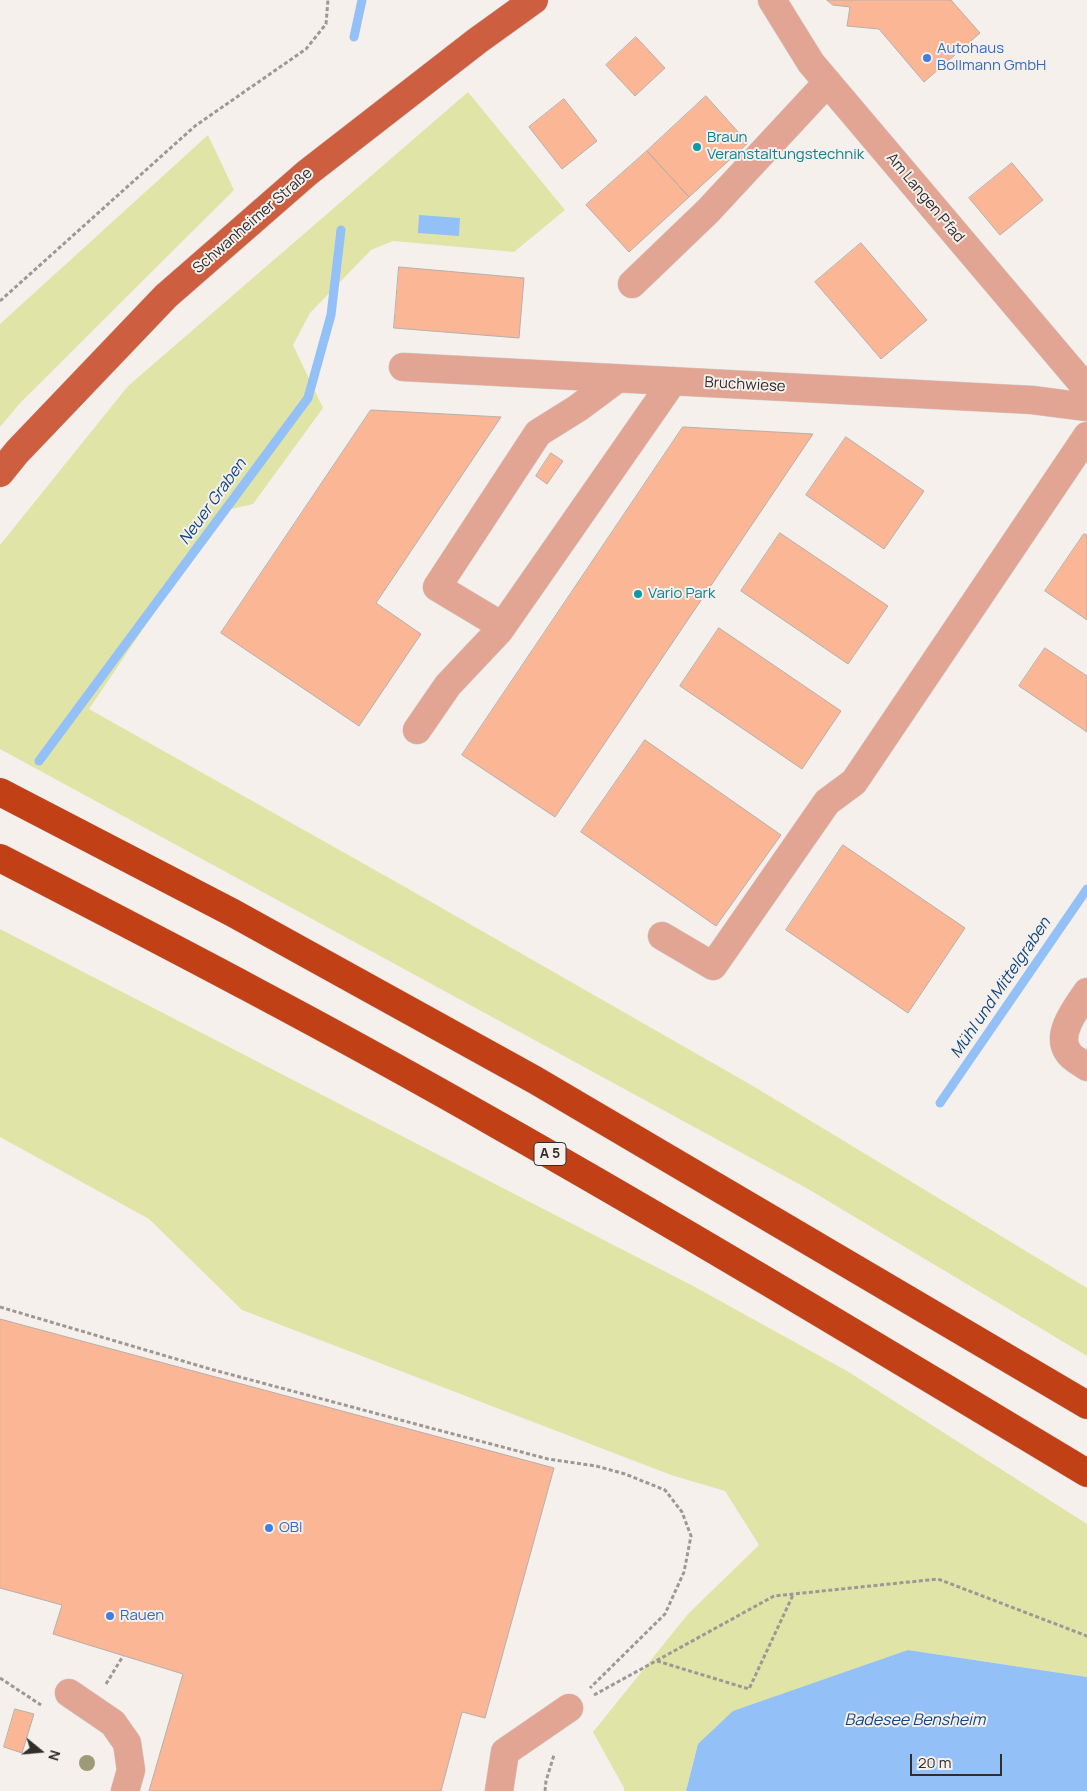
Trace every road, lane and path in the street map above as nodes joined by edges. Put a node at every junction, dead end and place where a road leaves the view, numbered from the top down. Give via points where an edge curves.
1 (328, 0) edge
2 (532, 0) edge
3 (772, 0) edge
4 (828, 83) junction
5 (632, 284) dead end
6 (0, 301) edge
7 (403, 367) dead end
8 (617, 379) junction
9 (673, 382) junction
10 (1087, 389) edge
11 (1087, 407) edge
12 (1087, 436) edge
13 (0, 473) edge
14 (502, 626) junction
15 (417, 730) dead end
16 (0, 792) edge
17 (0, 858) edge
18 (662, 936) dead end
19 (1087, 992) edge
20 (1087, 1066) edge
21 (0, 1307) edge
22 (1087, 1405) edge
23 (1087, 1473) edge
24 (794, 1594) junction
25 (1087, 1636) edge
26 (656, 1660) junction
27 (0, 1678) edge
28 (69, 1693) dead end
29 (569, 1708) junction
30 (46, 1709) dead end
31 (125, 1791) edge
32 (499, 1791) edge

1 - 6 path via 326,24 306,49 195,126
2 - 13 main road, Schwanheimer Straße via 307,173 174,290
3 - 4 street, Am Langen Pfad via 811,63
4 - 5 street via 708,211
4 - 10 street, Am Langen Pfad
7 - 8 street, Bruchwiese
8 - 9 street, Bruchwiese
8 - 14 street via 538,433 437,587
9 - 11 street, Bruchwiese via 1032,400
9 - 14 street
12 - 18 street via 854,782 827,802 713,966
14 - 15 street via 448,685
16 - 22 highway via 233,913 535,1080
17 - 23 highway, A 5 via 207,965 496,1123
19 - 20 street via 1063,1036 1068,1052
21 - 29 path via 210,1369 438,1430 548,1459 625,1474 665,1490 682,1512 691,1536 684,1572 665,1614
24 - 25 path via 938,1579
24 - 26 path via 774,1596
24 - 26 path via 749,1690
26 - 29 path
27 - 30 path
28 - 31 street via 113,1723 127,1743 131,1770
29 - 32 street via 505,1752

